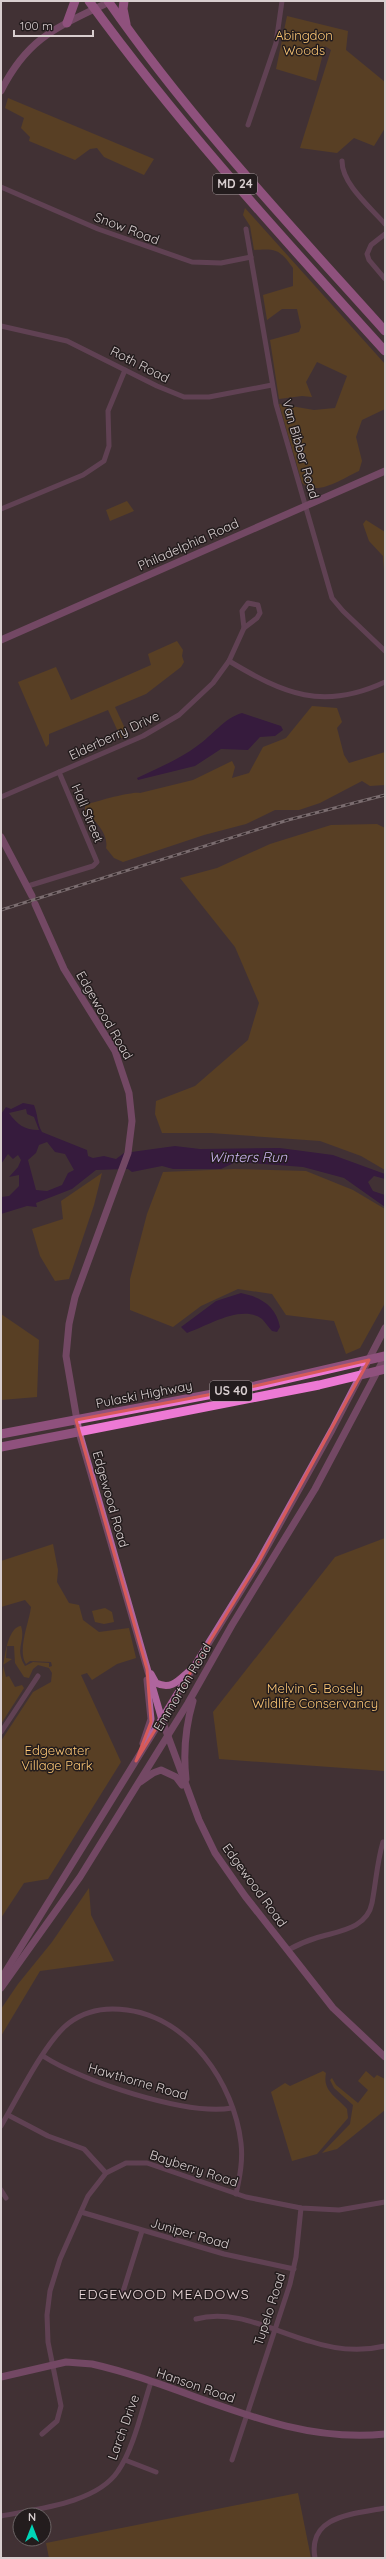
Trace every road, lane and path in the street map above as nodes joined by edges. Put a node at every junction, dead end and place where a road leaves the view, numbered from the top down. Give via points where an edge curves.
1 (75, 1) edge
2 (109, 1) edge
3 (124, 1) edge
4 (282, 1) edge
5 (92, 5) edge
6 (67, 23) junction
7 (128, 31) junction
8 (4, 80) edge
9 (1, 89) edge
10 (248, 125) dead end
11 (342, 161) dead end
12 (1, 187) edge
13 (268, 201) junction
14 (258, 210) junction
15 (385, 224) edge
16 (246, 229) dead end
17 (385, 234) edge
18 (251, 257) junction
19 (385, 279) edge
20 (1, 326) edge
21 (385, 331) edge
22 (385, 351) edge
23 (125, 370) junction
24 (272, 385) junction
25 (385, 471) edge
26 (306, 506) junction
27 (1, 508) edge
28 (244, 628) junction
29 (1, 640) edge
30 (385, 651) edge
31 (229, 661) junction
32 (385, 682) edge
33 (59, 772) junction
34 (1, 797) edge
35 (1, 837) edge
36 (28, 886) junction
37 (32, 896) dead end
38 (35, 904) dead end
39 (385, 1328) edge
40 (385, 1356) edge
41 (385, 1369) edge
42 (76, 1420) junction
43 (79, 1432) junction
44 (1, 1434) edge
45 (1, 1447) edge
46 (194, 1667) junction
47 (147, 1669) junction
48 (38, 1676) dead end
49 (203, 1679) junction
50 (162, 1720) junction
51 (1, 1732) edge
52 (167, 1736) junction
53 (136, 1761) junction
54 (134, 1788) junction
55 (188, 1793) junction
56 (383, 1842) dead end
57 (288, 1950) junction
58 (1, 1979) edge
59 (1, 1988) edge
60 (43, 2056) junction
61 (385, 2057) edge
62 (232, 2108) junction
63 (8, 2115) junction
64 (1, 2126) edge
65 (106, 2173) junction
66 (1, 2190) edge
67 (236, 2194) junction
68 (6, 2198) dead end
69 (385, 2202) edge
70 (301, 2208) junction
71 (81, 2212) junction
72 (142, 2231) junction
73 (294, 2269) junction
74 (122, 2295) dead end
75 (196, 2319) dead end
76 (275, 2330) junction
77 (385, 2346) edge
78 (53, 2365) junction
79 (1, 2377) edge
80 (151, 2382) junction
81 (247, 2414) junction
82 (42, 2434) dead end
83 (385, 2434) edge
84 (125, 2460) junction
85 (232, 2460) dead end
86 (156, 2472) dead end
87 (385, 2508) edge
88 (1, 2516) edge
89 (315, 2558) edge

1 - 6 highway
2 - 5 main road
2 - 7 highway, MD 24
3 - 7 highway
4 - 10 street via 276,43
5 - 6 main road
5 - 14 highway, MD 24 via 154,86
6 - 8 main road via 49,32 29,48
7 - 13 highway, MD 24 via 194,116
8 - 9 main road
11 - 15 street via 343,171 348,180
12 - 18 street, Snow Road via 102,230 192,262 221,263
13 - 14 highway
13 - 21 highway, MD 24
14 - 22 highway, MD 24
16 - 18 street, Van Bibber Road
17 - 19 street via 368,250 368,258
18 - 24 street, Van Bibber Road
20 - 23 street, Roth Road via 66,341
23 - 24 street, Roth Road via 176,394 191,398
23 - 27 street via 108,411 109,446 104,461 83,475
24 - 26 street, Van Bibber Road via 283,432
25 - 26 main road, Philadelphia Road
26 - 29 main road, Philadelphia Road
26 - 30 street, Van Bibber Road via 334,601
28 - 28 street, Elderberry Drive via 260,616 259,607 255,603 248,603 243,607
28 - 31 street, Elderberry Drive
31 - 32 street via 273,686 301,695 319,697 347,694
31 - 33 street, Elderberry Drive via 199,698 162,726
33 - 34 street, Elderberry Drive
33 - 36 street, Hall Street via 97,862 94,866
35 - 36 main road
36 - 37 main road
38 - 42 main road, Edgewood Road via 56,954 120,1063 129,1093 132,1121 124,1169 79,1283 69,1324 66,1361
39 - 46 main road, Emmorton Road via 262,1556
40 - 42 highway, Pulaski Highway / US 40 via 255,1386
40 - 49 main road, Emmorton Road via 315,1489 232,1625
41 - 43 highway, Pulaski Highway / US 40 via 319,1385
42 - 43 main road, Edgewood Road
42 - 44 highway, Pulaski Highway / US 40
43 - 45 highway, Pulaski Highway / US 40
43 - 47 main road, Edgewood Road
46 - 47 main road via 177,1683 169,1686 156,1683
46 - 50 main road, Emmorton Road
47 - 50 main road, Edgewood Road
47 - 53 main road via 151,1722
48 - 51 street
49 - 52 main road, Emmorton Road
49 - 55 main road via 193,1699 185,1731 183,1750
50 - 52 main road, Edgewood Road
50 - 53 main road, Emmorton Road
52 - 54 main road, Emmorton Road
52 - 55 main road, Edgewood Road
53 - 58 main road, Emmorton Road
54 - 55 main road via 148,1776 161,1770 176,1777
54 - 59 main road, Emmorton Road via 80,1877
55 - 57 main road, Edgewood Road via 215,1853
56 - 57 street via 372,1904 366,1918 351,1928 304,1942
57 - 61 main road, Edgewood Road via 333,2008
60 - 62 street, Hawthorne Road via 85,2078 133,2093 199,2108
60 - 62 street via 64,2027 87,2013 112,2008 143,2013 174,2028 200,2050 215,2072
60 - 63 street
62 - 67 street via 242,2152
63 - 64 street
63 - 65 street via 48,2136 84,2150
65 - 67 street, Bayberry Road via 126,2164 147,2163
65 - 71 street, Bayberry Road via 92,2188
66 - 68 street
67 - 70 street, Bayberry Road
69 - 70 street, Bayberry Road via 339,2210
70 - 73 street, Tupelo Road
71 - 72 street, Juniper Road
71 - 78 street, Bayberry Road via 60,2259 47,2304 48,2342
72 - 73 street, Juniper Road via 224,2254
72 - 74 street
73 - 76 street, Tupelo Road
75 - 76 street via 206,2316 230,2317
76 - 77 street via 309,2342 338,2348 366,2349
76 - 81 street, Tupelo Road
78 - 79 main road, Hanson Road
78 - 80 main road, Hanson Road via 71,2362 92,2364
78 - 82 street, Bayberry Road via 60,2396 60,2411 54,2425
80 - 81 main road, Hanson Road
80 - 84 street, Larch Drive
81 - 83 main road, Hanson Road via 298,2430 318,2433 358,2436
81 - 85 street, Tupelo Road
84 - 86 street
84 - 88 street, Larch Drive via 110,2481 93,2493
87 - 89 street via 341,2517 324,2526 314,2543

